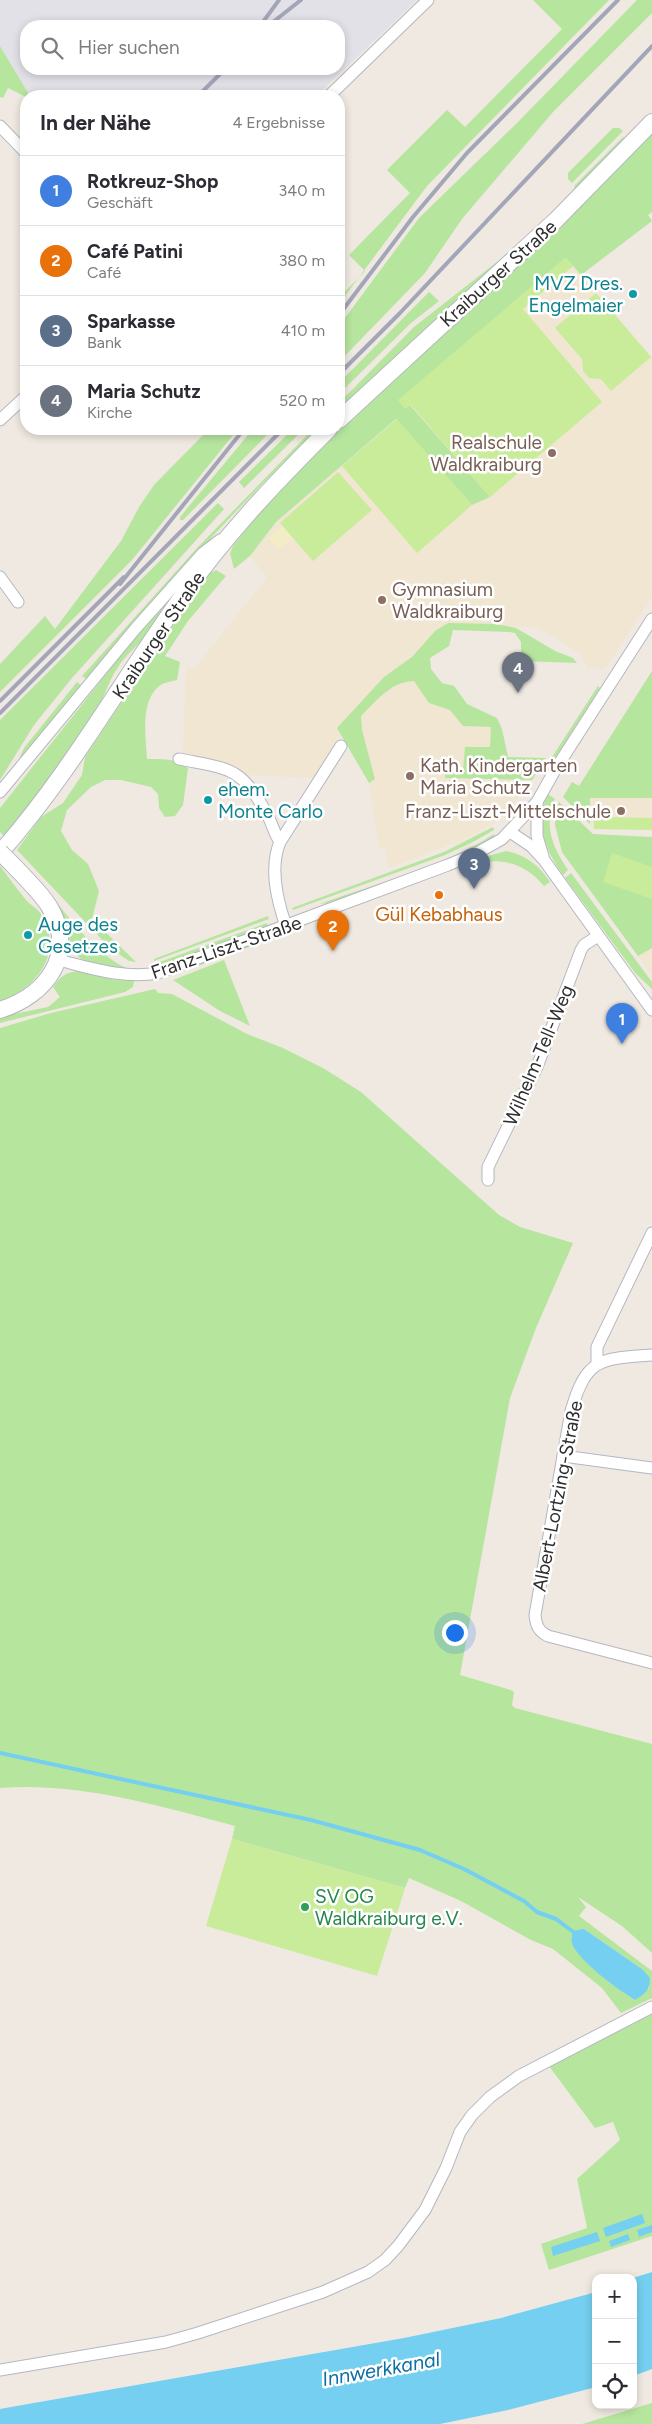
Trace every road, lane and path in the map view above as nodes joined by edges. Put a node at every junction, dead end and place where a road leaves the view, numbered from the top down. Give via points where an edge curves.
1 (428, 0) edge
2 (335, 90) edge
3 (652, 122) edge
4 (2, 132) edge
5 (20, 148) edge
6 (20, 402) edge
7 (345, 414) edge
8 (0, 420) edge
9 (323, 435) edge
10 (235, 528) junction
11 (0, 576) edge
12 (18, 602) dead end
13 (652, 619) edge
14 (341, 746) dead end
15 (179, 759) dead end
16 (0, 792) edge
17 (537, 802) junction
18 (510, 832) junction
19 (280, 842) junction
20 (0, 852) edge
21 (544, 860) junction
22 (286, 926) junction
23 (598, 936) junction
24 (58, 960) junction
25 (0, 1010) edge
26 (652, 1010) edge
27 (488, 1180) dead end
28 (652, 1233) edge
29 (652, 1355) edge
30 (597, 1364) junction
31 (563, 1456) junction
32 (652, 1468) edge
33 (652, 1663) edge
34 (652, 2007) edge
35 (0, 2370) edge

1 - 2 street
3 - 7 main road, Kraiburger Straße via 556,220
4 - 5 street
6 - 8 street
9 - 10 main road, Kraiburger Straße
10 - 16 street via 203,553 177,581
10 - 20 main road, Kraiburger Straße via 183,595 64,775
11 - 12 street
13 - 17 street, Franz-Liszt-Straße via 554,770
14 - 19 street
15 - 19 street via 223,768 243,778 264,809
17 - 18 street, Franz-Liszt-Straße
17 - 21 street via 537,836
18 - 21 street via 531,846
18 - 22 street, Franz-Liszt-Straße via 477,853
19 - 22 street via 274,861 278,899
20 - 24 main road, bridge via 46,901 53,914 60,939
21 - 23 street
22 - 24 street, Franz-Liszt-Straße via 145,976 115,974
23 - 26 street
23 - 27 street, Wilhelm-Tell-Weg via 584,945 537,1067 488,1168
24 - 25 main road via 49,978 26,1000
28 - 30 street, Albert-Lortzing-Straße via 597,1348
29 - 30 street via 620,1357
30 - 31 street, Albert-Lortzing-Straße via 588,1371 575,1397
31 - 32 street
31 - 33 street, Albert-Lortzing-Straße via 535,1615 538,1628 548,1636
34 - 35 street via 518,2076 484,2102 460,2132 425,2210 398,2246 368,2272 322,2292 166,2342

